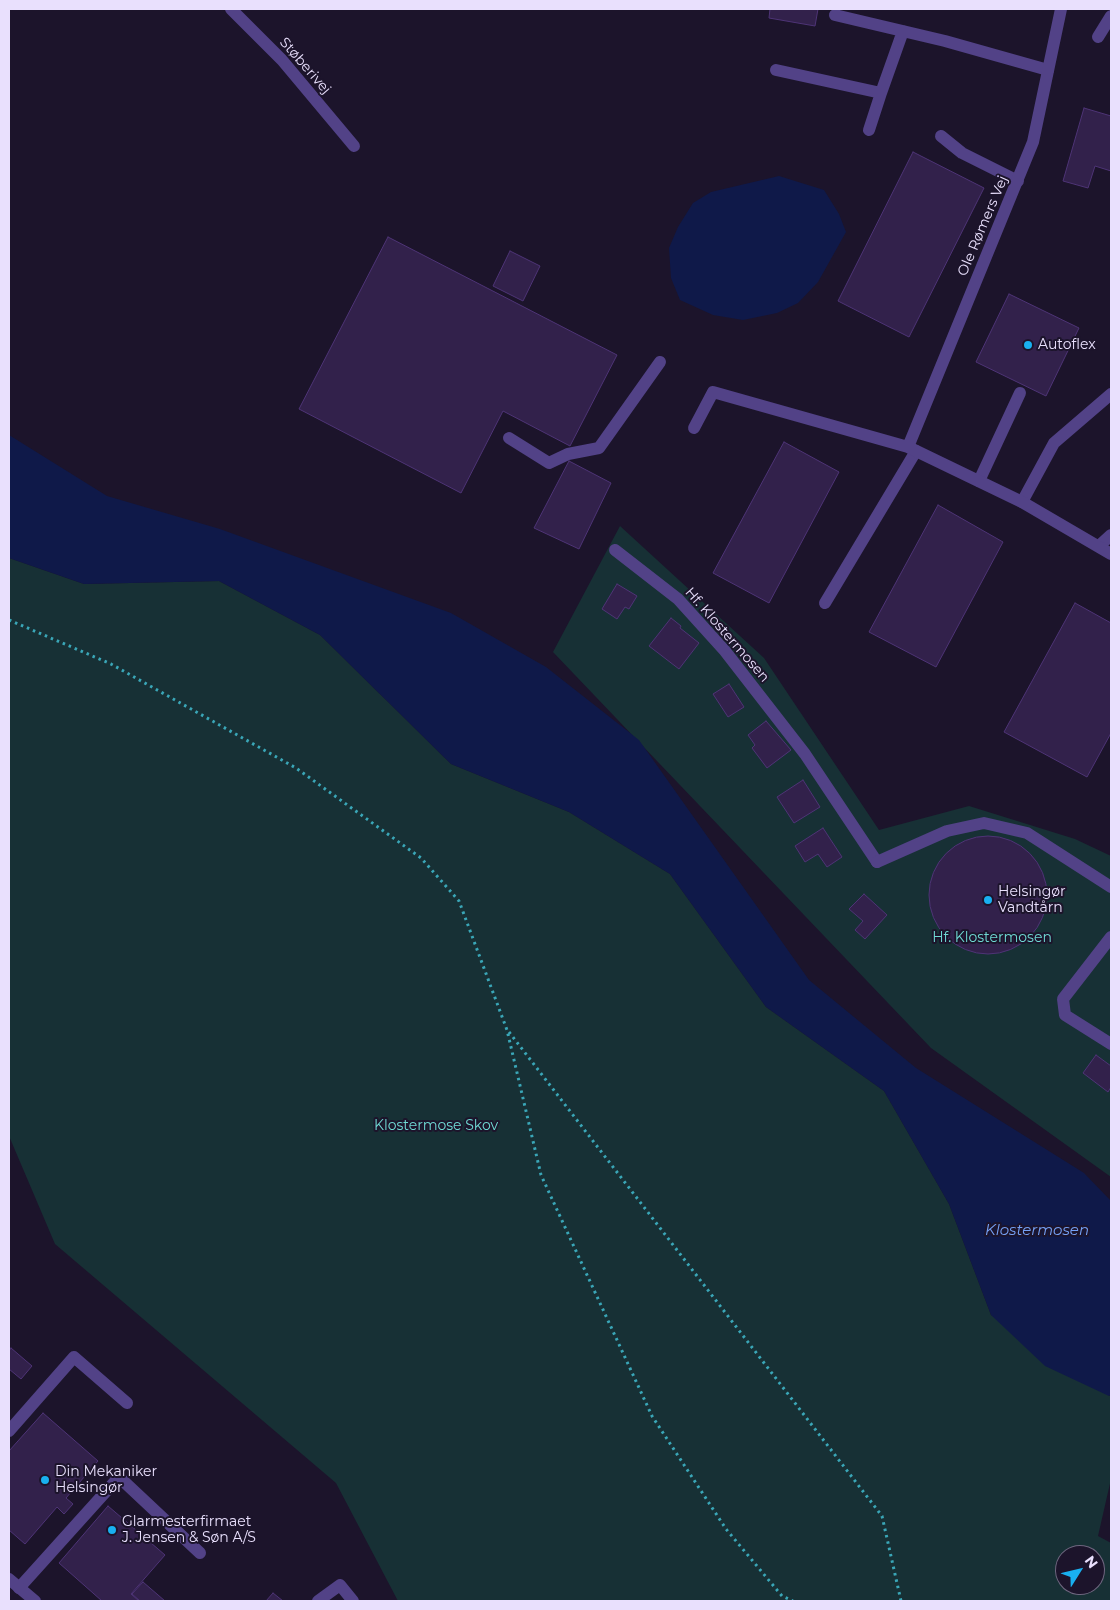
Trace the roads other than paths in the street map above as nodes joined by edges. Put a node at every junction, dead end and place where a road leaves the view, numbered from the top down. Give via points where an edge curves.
1 (231, 9) edge
2 (1061, 9) edge
3 (835, 15) dead end
4 (1111, 16) edge
5 (904, 32) junction
6 (1098, 37) dead end
7 (776, 70) dead end
8 (1048, 70) junction
9 (881, 93) junction
10 (869, 130) dead end
11 (941, 136) dead end
12 (354, 146) dead end
13 (1018, 181) junction
14 (660, 362) dead end
15 (1020, 394) dead end
16 (1109, 402) edge
17 (694, 428) dead end
18 (509, 438) dead end
19 (912, 449) junction
20 (979, 481) junction
21 (1022, 502) junction
22 (1111, 535) edge
23 (1099, 546) junction
24 (615, 550) dead end
25 (1111, 554) edge
26 (825, 603) dead end
27 (1111, 887) edge
28 (1111, 937) edge
29 (1111, 1044) edge
30 (127, 1403) dead end
31 (9, 1431) edge
32 (200, 1553) dead end
33 (9, 1579) edge
34 (19, 1588) junction
35 (35, 1601) edge
36 (318, 1601) edge
37 (352, 1601) edge

1 - 12 street, Støberivej via 282,60
2 - 8 street, Ole Rømers Vej
3 - 5 street
4 - 6 street
5 - 8 street
5 - 9 street
7 - 9 street
8 - 13 street, Ole Rømers Vej via 1034,142
9 - 10 street
11 - 13 street via 962,153
13 - 19 street, Ole Rømers Vej
14 - 18 street via 599,448 568,454 549,463
15 - 20 street
16 - 21 street via 1054,443
17 - 19 street via 714,392
19 - 20 street
19 - 26 street, Ole Rømers Vej
20 - 21 street
21 - 23 street
22 - 23 street
23 - 25 street
24 - 27 street, Hf. Klostermosen via 678,599 725,651 805,754 878,862 947,831 984,823 1027,833
28 - 29 street via 1063,999 1065,1016
30 - 31 street via 74,1357
32 - 34 street via 119,1478
33 - 34 street
34 - 35 street
36 - 37 street via 340,1585

